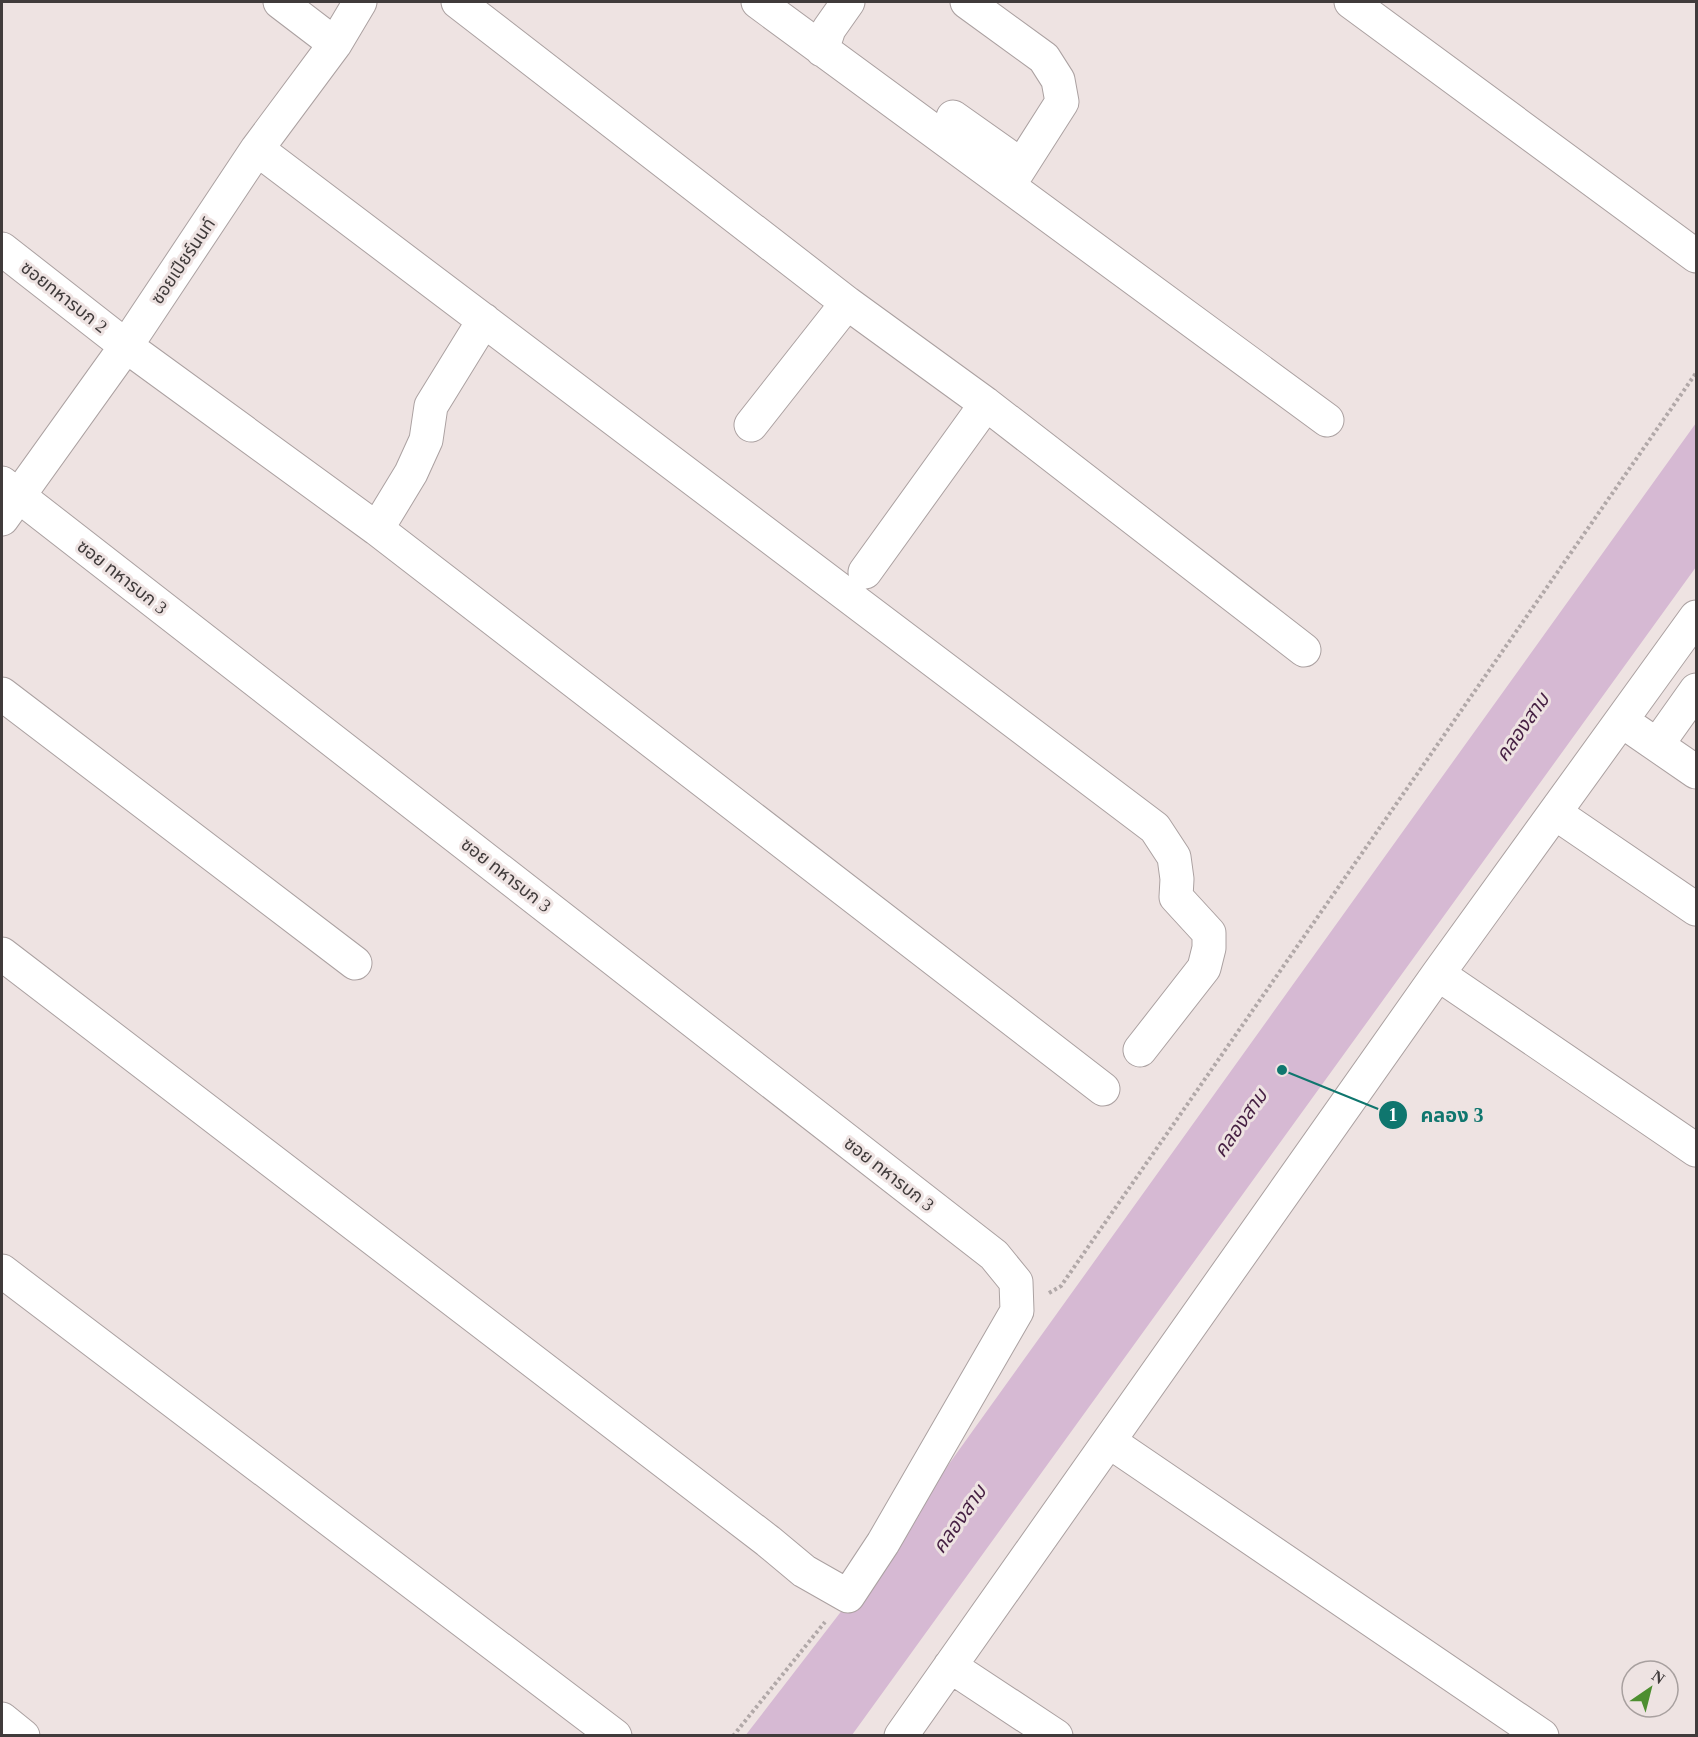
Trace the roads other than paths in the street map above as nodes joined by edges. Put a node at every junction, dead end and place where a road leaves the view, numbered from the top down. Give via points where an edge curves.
1 (280, 2) edge
2 (360, 2) edge
3 (458, 2) edge
4 (758, 2) edge
5 (848, 2) edge
6 (967, 2) edge
7 (1351, 2) edge
8 (826, 39) junction
9 (334, 44) junction
10 (257, 149) junction
11 (1015, 175) junction
12 (2, 249) edge
13 (1696, 256) edge
14 (847, 303) junction
15 (484, 320) junction
16 (126, 346) junction
17 (986, 404) junction
18 (1327, 420) dead end
19 (751, 425) dead end
20 (7, 499) edge
21 (377, 529) junction
22 (866, 572) dead end
23 (1696, 617) edge
24 (1304, 650) dead end
25 (1696, 690) edge
26 (2, 694) edge
27 (1622, 721) junction
28 (1657, 745) junction
29 (1696, 772) edge
30 (1555, 813) junction
31 (1696, 909) edge
32 (2, 954) edge
33 (355, 963) dead end
34 (1438, 974) junction
35 (1140, 1050) dead end
36 (1103, 1089) dead end
37 (1696, 1150) edge
38 (2, 1271) edge
39 (1110, 1442) junction
40 (950, 1666) junction
41 (2, 1719) edge
42 (23, 1736) edge
43 (615, 1736) edge
44 (901, 1736) edge
45 (1056, 1736) edge
46 (1542, 1736) edge

1 - 9 street
2 - 9 street, ซอยเปียร์นนท์
3 - 14 street
4 - 8 street
5 - 8 street
6 - 11 street via 1044,58 1058,80 1062,102
7 - 13 street
8 - 11 street
9 - 10 street, ซอยเปียร์นนท์
10 - 15 street
10 - 16 street, ซอยเปียร์นนท์
11 - 18 street
12 - 16 street, ซอยทหารบก 2
14 - 17 street
14 - 19 street
15 - 21 street via 431,406 426,440
15 - 35 street via 1155,828 1174,857 1176,897 1209,933 1209,948 1204,968
16 - 20 street, ซอยเปียร์นนท์
16 - 21 street, ซอยทหารบก 2
17 - 22 street
17 - 24 street
20 - 32 street, ซอย ทหารบก 3 via 994,1255 1016,1282 1017,1311 883,1543 848,1596 804,1571
21 - 36 street, ซอยทหารบก 2
23 - 27 street
25 - 28 street
26 - 33 street
27 - 28 street
27 - 30 street
28 - 29 street
30 - 31 street
30 - 34 street
34 - 37 street
34 - 39 street
38 - 43 street
39 - 40 street
39 - 46 street
40 - 44 street
40 - 45 street
41 - 42 street

